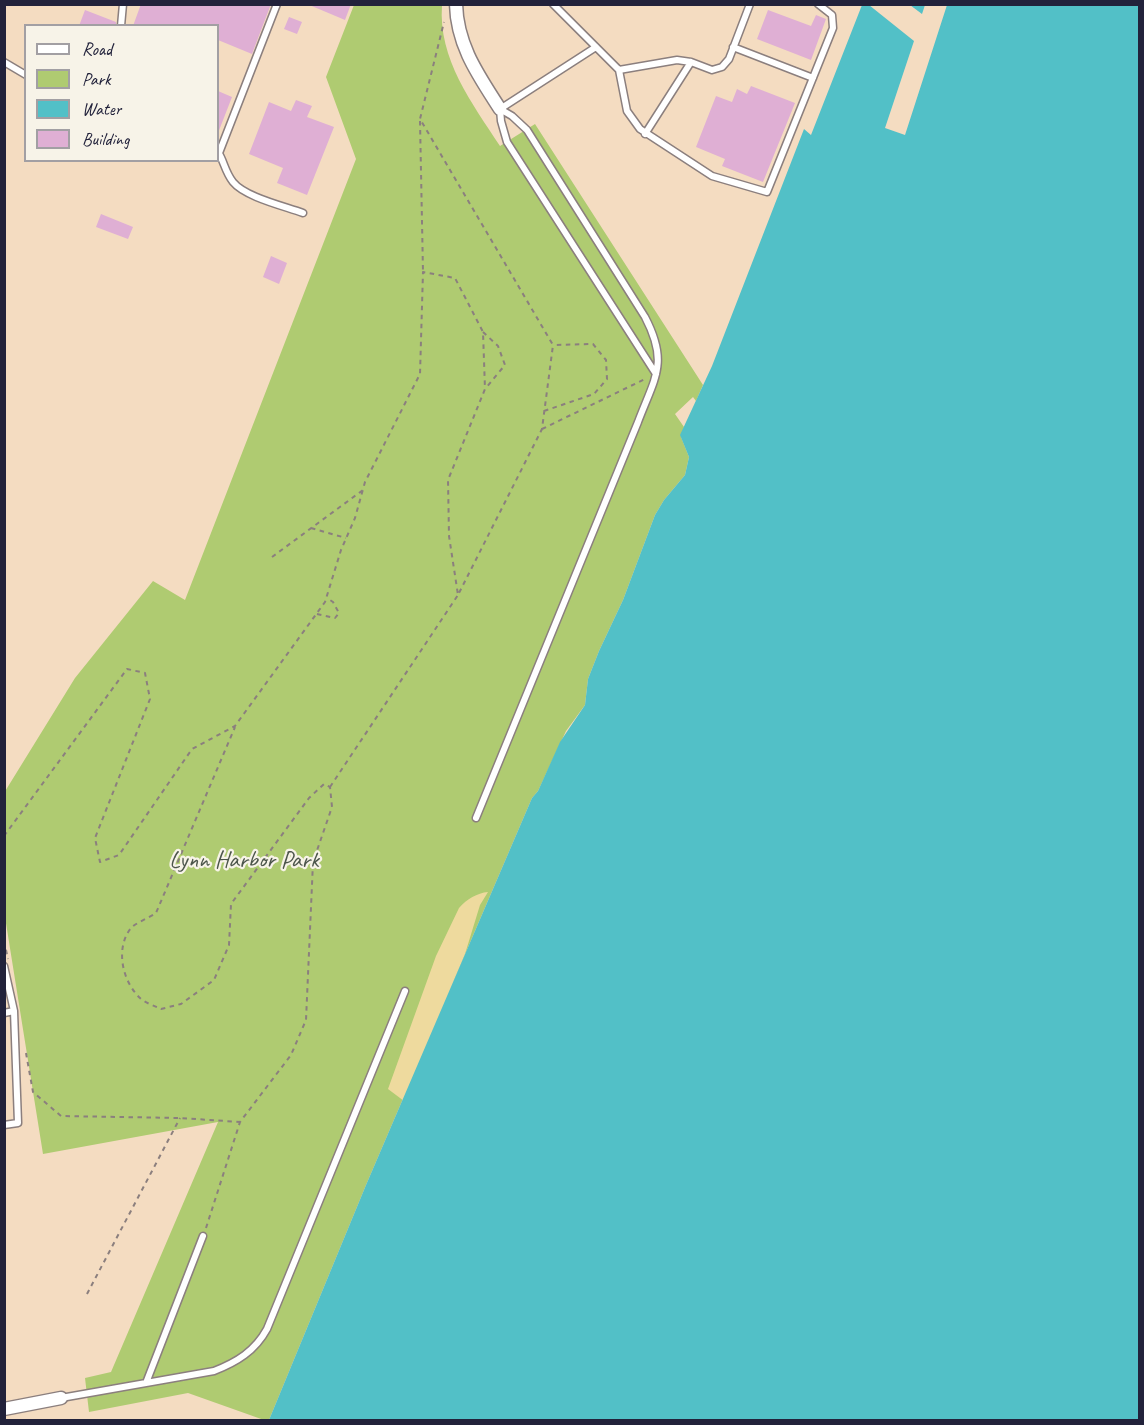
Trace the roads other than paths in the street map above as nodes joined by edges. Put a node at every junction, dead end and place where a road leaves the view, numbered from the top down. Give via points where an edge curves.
1 (123, 4) edge
2 (277, 4) edge
3 (456, 4) edge
4 (553, 4) edge
5 (750, 4) edge
6 (818, 4) edge
7 (121, 24) edge
8 (596, 47) junction
9 (733, 47) junction
10 (4, 62) edge
11 (691, 62) junction
12 (619, 70) junction
13 (24, 74) edge
14 (813, 78) junction
15 (500, 109) junction
16 (645, 134) junction
17 (219, 149) edge
18 (219, 155) edge
19 (303, 213) dead end
20 (656, 374) junction
21 (476, 818) dead end
22 (7, 965) edge
23 (405, 991) dead end
24 (14, 1011) junction
25 (4, 1013) edge
26 (4, 1125) edge
27 (203, 1236) road end
28 (146, 1383) junction
29 (61, 1398) joint
30 (4, 1409) edge

1 - 7 lane
2 - 17 lane
3 - 15 street via 466,52
4 - 8 lane
5 - 9 lane
6 - 14 lane via 830,12 834,24
8 - 12 lane
8 - 15 lane
9 - 11 lane via 726,64 717,69
9 - 14 lane
10 - 13 lane
11 - 12 lane via 669,61
11 - 16 lane
12 - 16 lane via 627,111
14 - 16 lane via 767,192 712,176
15 - 20 lane via 507,142
15 - 20 lane via 527,130 645,317 659,353
18 - 19 lane via 224,170 243,191
20 - 21 lane
22 - 24 lane
23 - 28 lane via 267,1329 242,1357 225,1367
24 - 25 lane
24 - 26 lane via 18,1123
27 - 28 lane
28 - 29 lane
29 - 30 street

